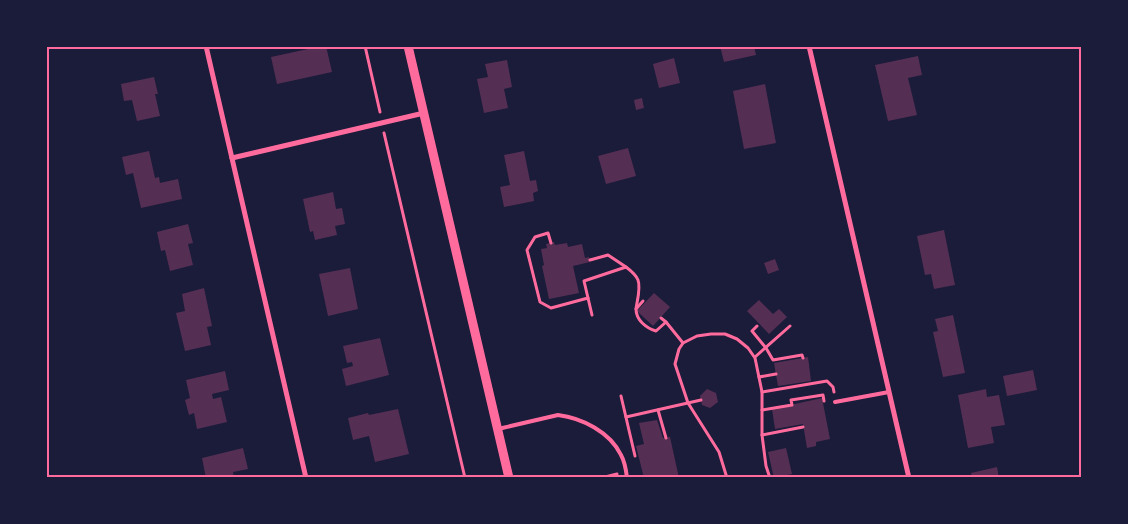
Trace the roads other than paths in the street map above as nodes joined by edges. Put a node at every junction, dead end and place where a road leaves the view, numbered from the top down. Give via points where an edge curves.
1 (206, 46) edge
2 (408, 46) edge
3 (810, 46) edge
4 (424, 113) junction
5 (232, 158) junction
6 (889, 392) junction
7 (835, 402) road end
8 (498, 429) junction
9 (306, 478) edge
10 (509, 478) edge
11 (627, 478) edge
12 (909, 478) edge

1 - 5 street
2 - 4 street
3 - 6 street
4 - 5 street
4 - 8 street
5 - 9 street
6 - 7 lane
6 - 12 street
8 - 10 street
8 - 11 lane via 558,415 582,421 610,440 620,453

